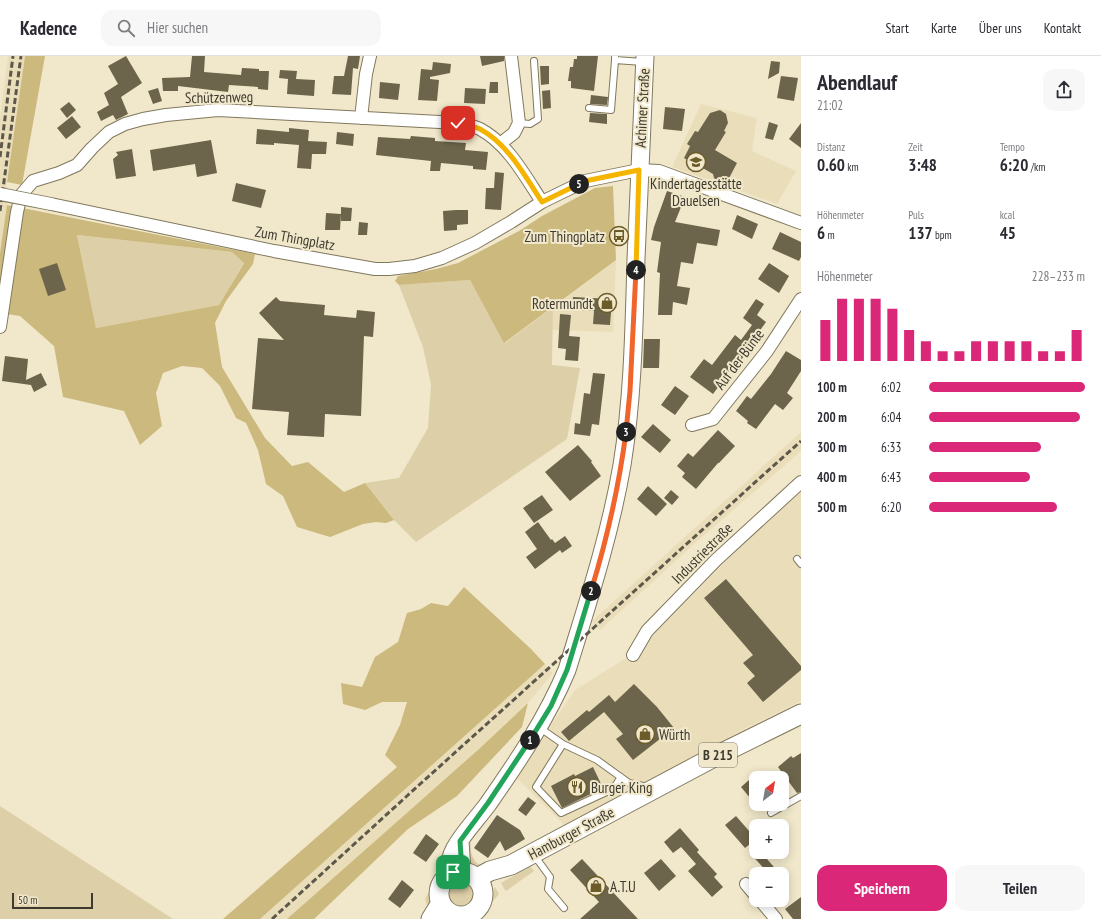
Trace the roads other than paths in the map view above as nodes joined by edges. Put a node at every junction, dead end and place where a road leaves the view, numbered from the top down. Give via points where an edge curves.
1 (370, 56) edge
2 (511, 56) edge
3 (615, 58) edge
4 (645, 59) edge
5 (534, 61) dead end
6 (589, 108) dead end
7 (361, 118) junction
8 (519, 123) junction
9 (500, 144) junction
10 (639, 170) junction
11 (0, 194) edge
12 (542, 202) junction
13 (801, 223) edge
14 (801, 299) edge
15 (0, 327) edge
16 (692, 425) dead end
17 (801, 482) edge
18 (633, 655) dead end
19 (801, 714) edge
20 (539, 727) junction
21 (563, 744) junction
22 (621, 777) junction
23 (633, 790) junction
24 (801, 796) edge
25 (771, 812) dead end
26 (533, 853) junction
27 (468, 878) junction
28 (746, 884) dead end
29 (749, 888) edge
30 (766, 907) edge
31 (564, 908) dead end
32 (453, 914) edge
33 (431, 919) edge
34 (776, 919) edge

1 - 7 street
2 - 8 street
3 - 4 lane
3 - 6 lane via 611,110
4 - 10 main road, Achimer Straße
5 - 8 lane via 538,119 530,124
7 - 9 street, Schützenweg via 458,123 479,128
7 - 15 street, Schützenweg via 218,110 166,115 125,124 109,132 77,165 33,181 21,195
8 - 9 street via 514,133
9 - 12 street, Schützenweg
10 - 12 street, Zum Thingplatz via 585,181
10 - 13 street, Zum Thingplatz via 659,171
10 - 20 main road, Achimer Straße via 630,391 621,471 606,540 567,670
11 - 12 street, Zum Thingplatz, bridge via 274,252 389,269 415,266 442,258 475,243
14 - 16 street, Auf der Bünte via 767,351 713,419
17 - 18 street, Industriestraße via 711,565 647,631
19 - 23 main road, Hamburger Straße / B 215 via 654,789
20 - 21 lane
20 - 27 main road, Achimer Straße via 450,858 449,870
21 - 22 lane via 598,760
21 - 22 lane via 536,787 561,812 613,789
22 - 23 lane
23 - 26 main road, Hamburger Straße / B 215
24 - 25 lane
26 - 27 main road, Hamburger Straße / B 215 via 511,865
26 - 31 lane via 550,877 548,889
27 - 32 main road via 481,904 470,915
27 - 32 main road via 445,878 440,888
28 - 29 street
30 - 34 street
32 - 33 main road

